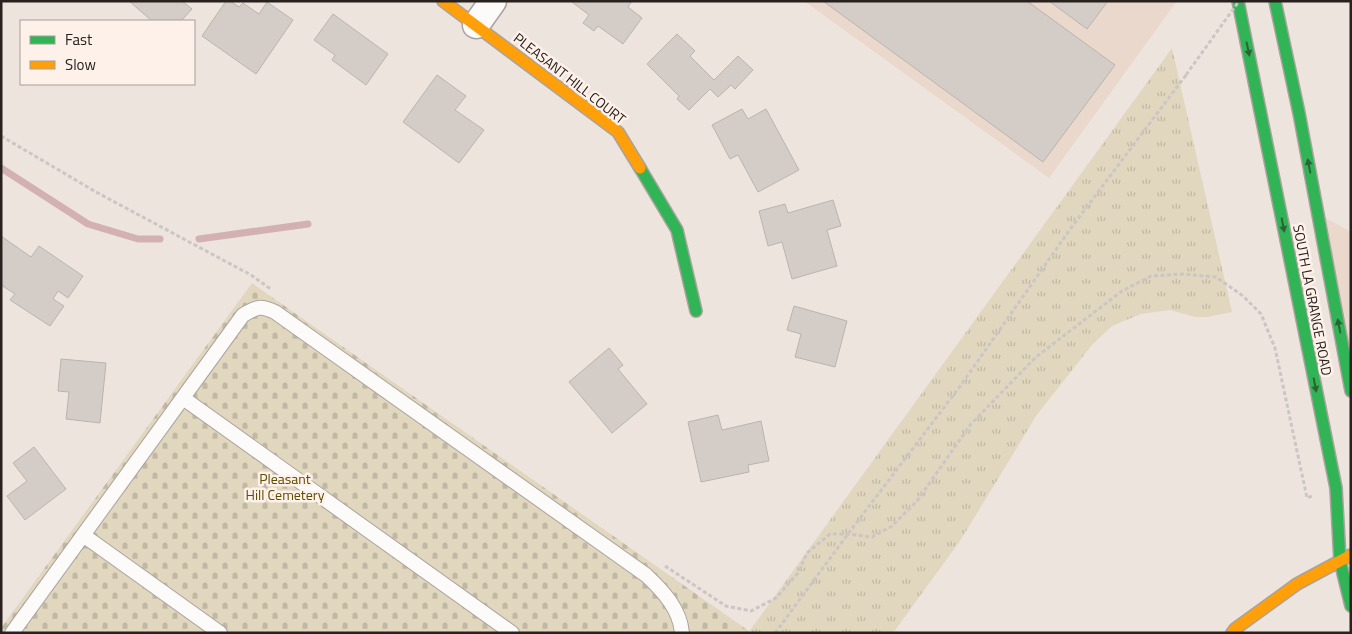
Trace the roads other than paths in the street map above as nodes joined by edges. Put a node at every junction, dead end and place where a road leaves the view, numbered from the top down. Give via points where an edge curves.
1 (443, 1) edge
2 (493, 1) edge
3 (1238, 1) edge
4 (1275, 1) edge
5 (476, 25) junction
6 (696, 311) dead end
7 (1351, 391) edge
8 (183, 398) junction
9 (83, 535) junction
10 (1346, 558) edge
11 (1351, 606) edge
12 (12, 633) edge
13 (220, 633) edge
14 (512, 633) edge
15 (682, 633) edge
16 (1232, 633) edge

1 - 5 main road, PLEASANT HILL COURT
2 - 5 street
3 -> 10 main road, SOUTH LA GRANGE ROAD via 1336,488
7 -> 4 main road, SOUTH LA GRANGE ROAD
5 - 6 main road, PLEASANT HILL COURT via 618,132 677,230
8 - 9 lane
8 - 14 lane
8 - 15 lane via 243,315 265,307 646,575 674,608 682,624
9 - 12 lane
9 - 13 lane
10 - 11 main road, SOUTH LA GRANGE ROAD
10 - 16 main road via 1297,584

